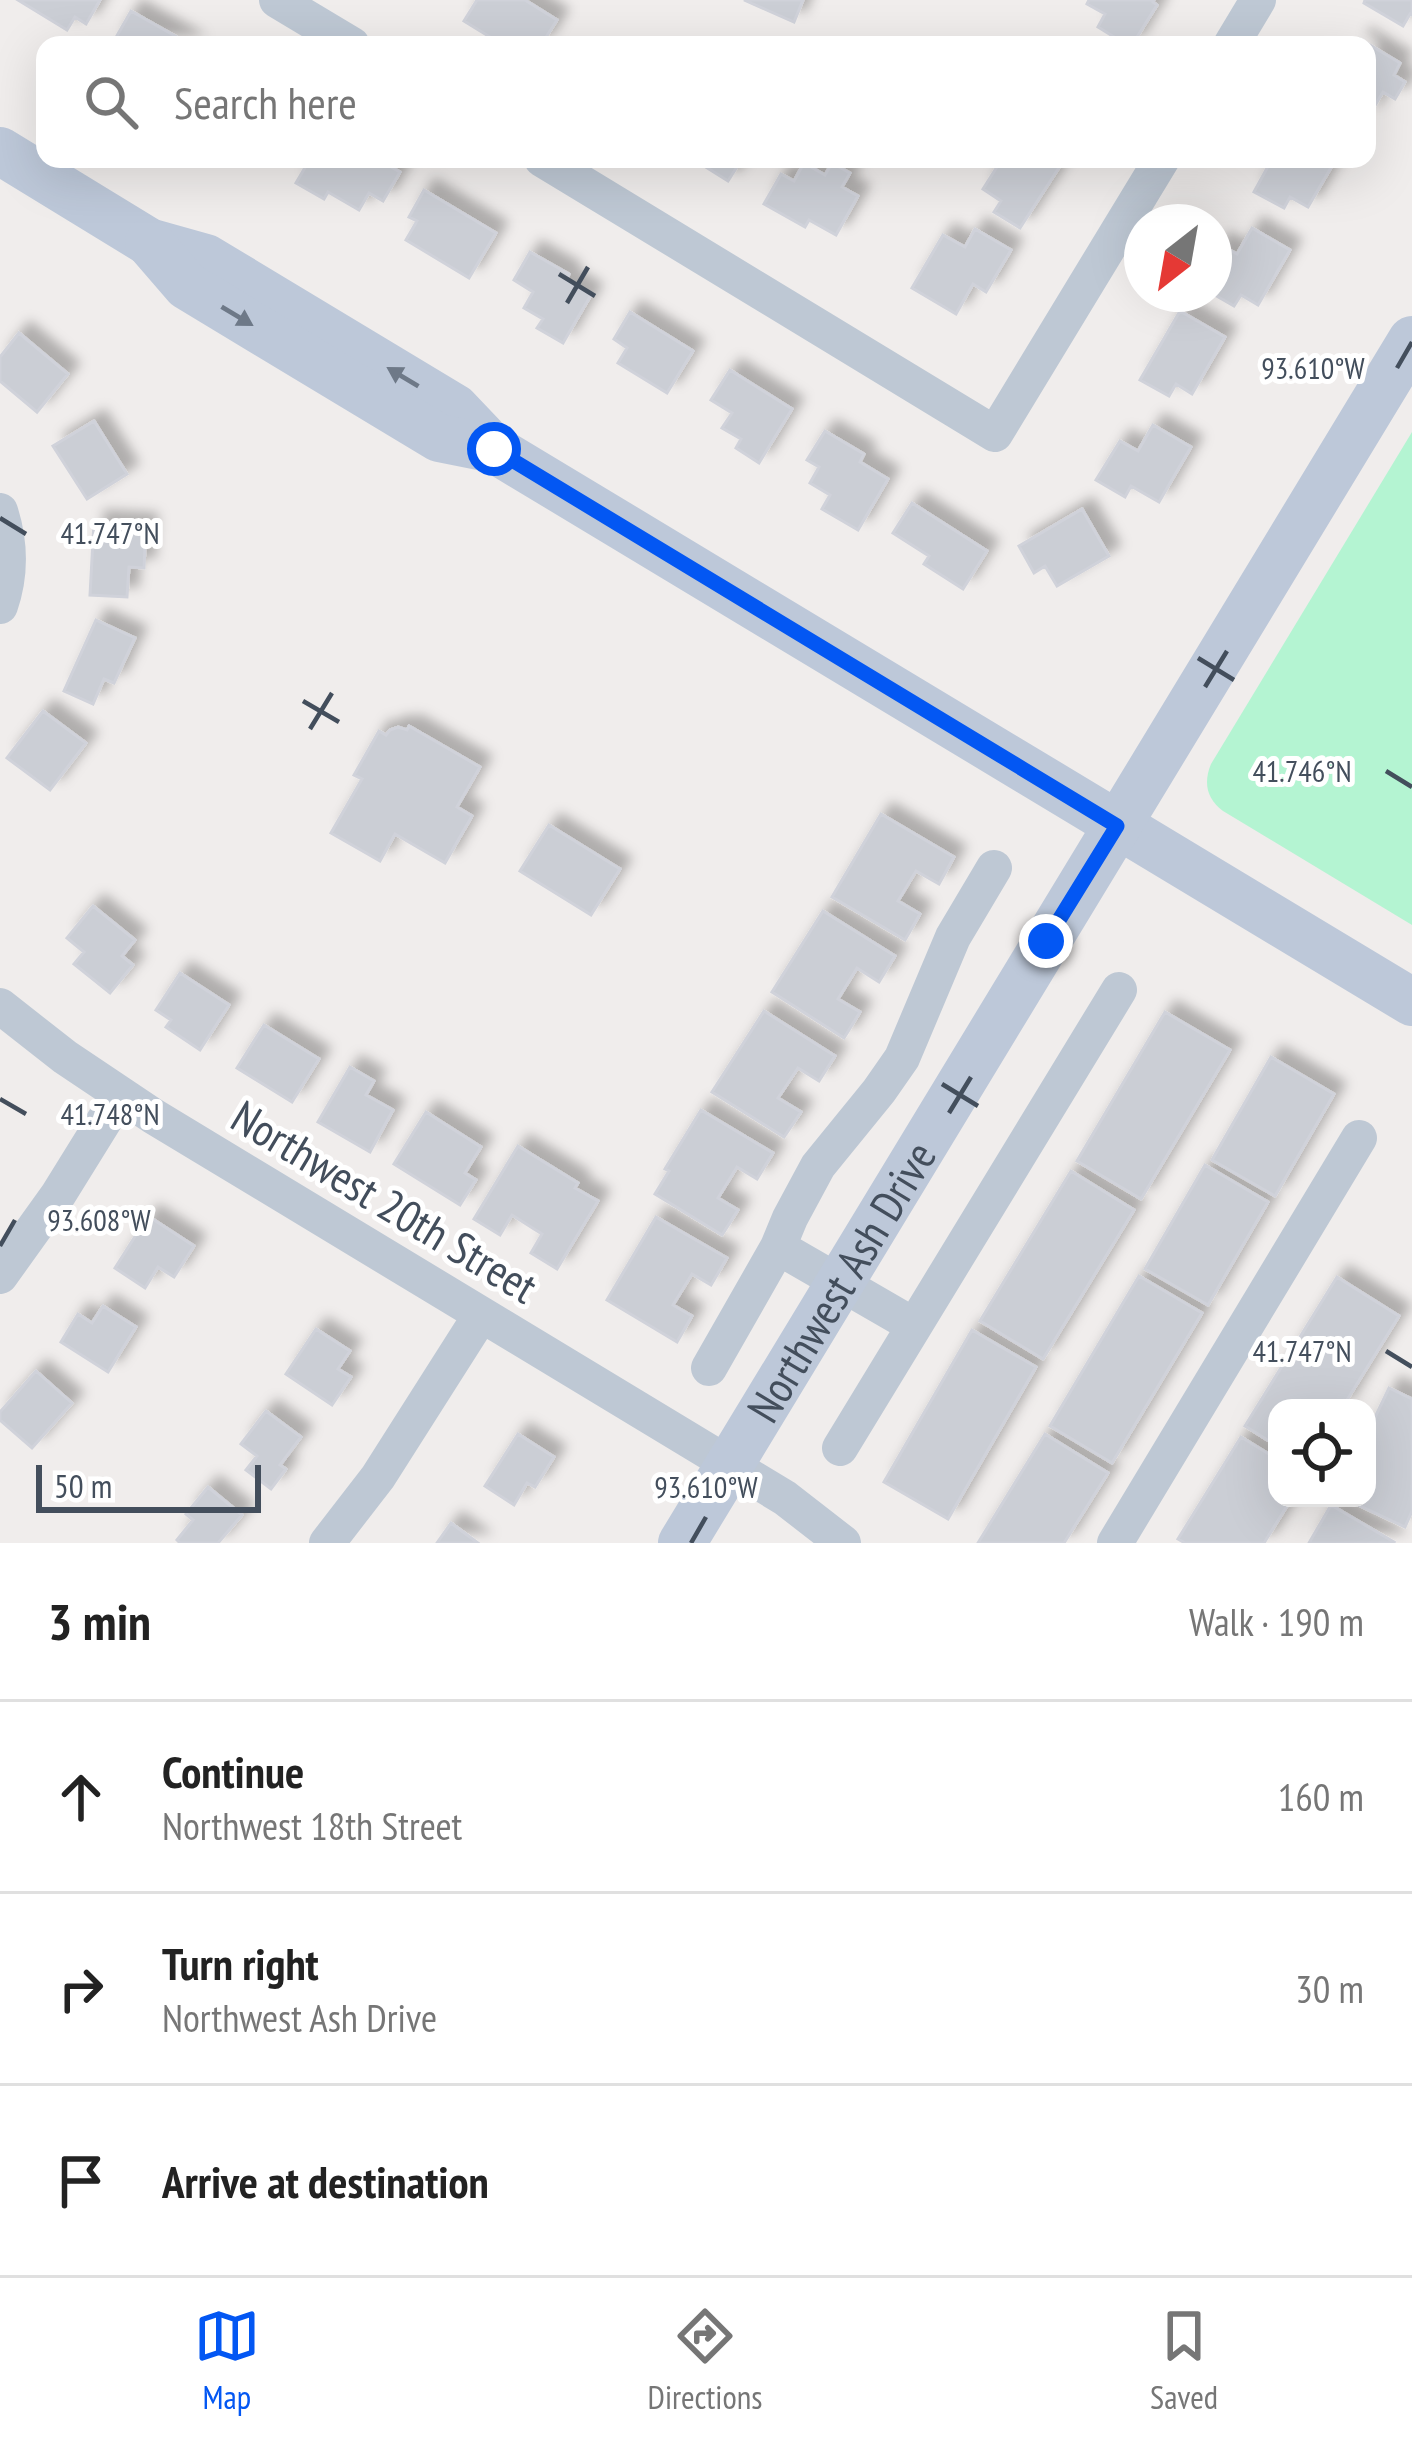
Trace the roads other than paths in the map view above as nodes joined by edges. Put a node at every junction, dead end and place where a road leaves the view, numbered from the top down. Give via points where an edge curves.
1 (277, 0) edge
2 (1258, 0) edge
3 (337, 36) edge
4 (1236, 36) edge
5 (0, 151) edge
6 (557, 168) edge
7 (1157, 168) edge
8 (1412, 340) edge
9 (0, 511) edge
10 (0, 606) edge
11 (1117, 826) junction
12 (994, 868) dead end
13 (1119, 990) dead end
14 (1412, 1002) edge
15 (0, 1006) edge
16 (120, 1095) junction
17 (1359, 1138) dead end
18 (778, 1247) junction
19 (0, 1276) edge
20 (840, 1281) junction
21 (482, 1315) junction
22 (914, 1325) junction
23 (709, 1368) dead end
24 (840, 1448) dead end
25 (730, 1464) junction
26 (327, 1543) edge
27 (682, 1543) edge
28 (843, 1543) edge
29 (1114, 1543) edge

1 - 3 street
2 - 4 street
5 - 11 main road via 149,242 188,286 400,415 439,438 494,449
6 - 7 street via 995,434
8 - 11 main road, Northwest Ash Drive
9 - 10 street via 8,564
11 - 14 main road
11 - 20 main road, Northwest Ash Drive
12 - 18 street via 953,937 902,1058 818,1166
13 - 22 street
15 - 16 street, Northwest 20th Street
16 - 19 street
16 - 21 street, Northwest 20th Street
17 - 29 street
18 - 20 street
18 - 23 street
20 - 22 street
20 - 25 main road, Northwest Ash Drive
21 - 25 street, Northwest 20th Street
21 - 26 street
22 - 24 street
25 - 27 main road, Northwest Ash Drive
25 - 28 street, Northwest 20th Street

